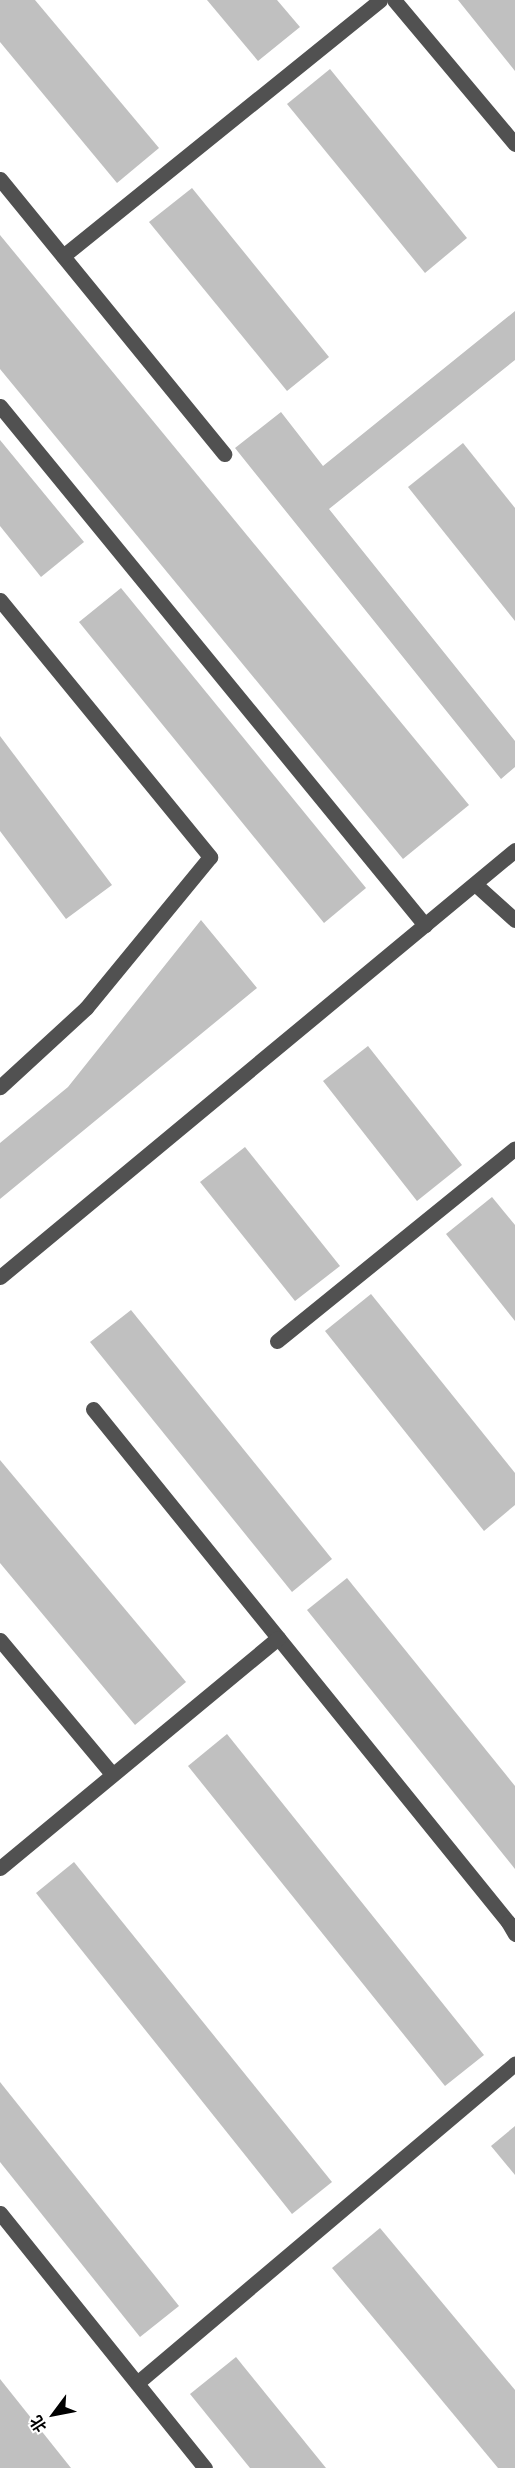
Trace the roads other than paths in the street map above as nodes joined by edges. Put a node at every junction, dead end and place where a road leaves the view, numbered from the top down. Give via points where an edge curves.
1 (380, 0) edge
2 (394, 0) edge
3 (515, 144) edge
4 (0, 179) edge
5 (63, 256) junction
6 (0, 406) edge
7 (224, 454) dead end
8 (0, 600) edge
9 (515, 850) edge
10 (475, 884) junction
11 (515, 920) edge
12 (425, 925) junction
13 (0, 1087) edge
14 (515, 1148) edge
15 (0, 1277) edge
16 (277, 1341) dead end
17 (93, 1409) dead end
18 (278, 1638) junction
19 (0, 1640) edge
20 (112, 1774) junction
21 (0, 1868) edge
22 (515, 1934) edge
23 (515, 2064) edge
24 (0, 2213) edge
25 (137, 2383) junction
26 (205, 2468) edge

1 - 5 street
2 - 3 street
4 - 5 street
5 - 7 street
6 - 12 street
8 - 13 street via 210,857 86,1008
9 - 10 street
10 - 11 street
10 - 12 street
12 - 15 street
14 - 16 street
17 - 18 street
18 - 20 street
18 - 22 street
19 - 20 street
20 - 21 street
23 - 25 street
24 - 25 street
25 - 26 street

